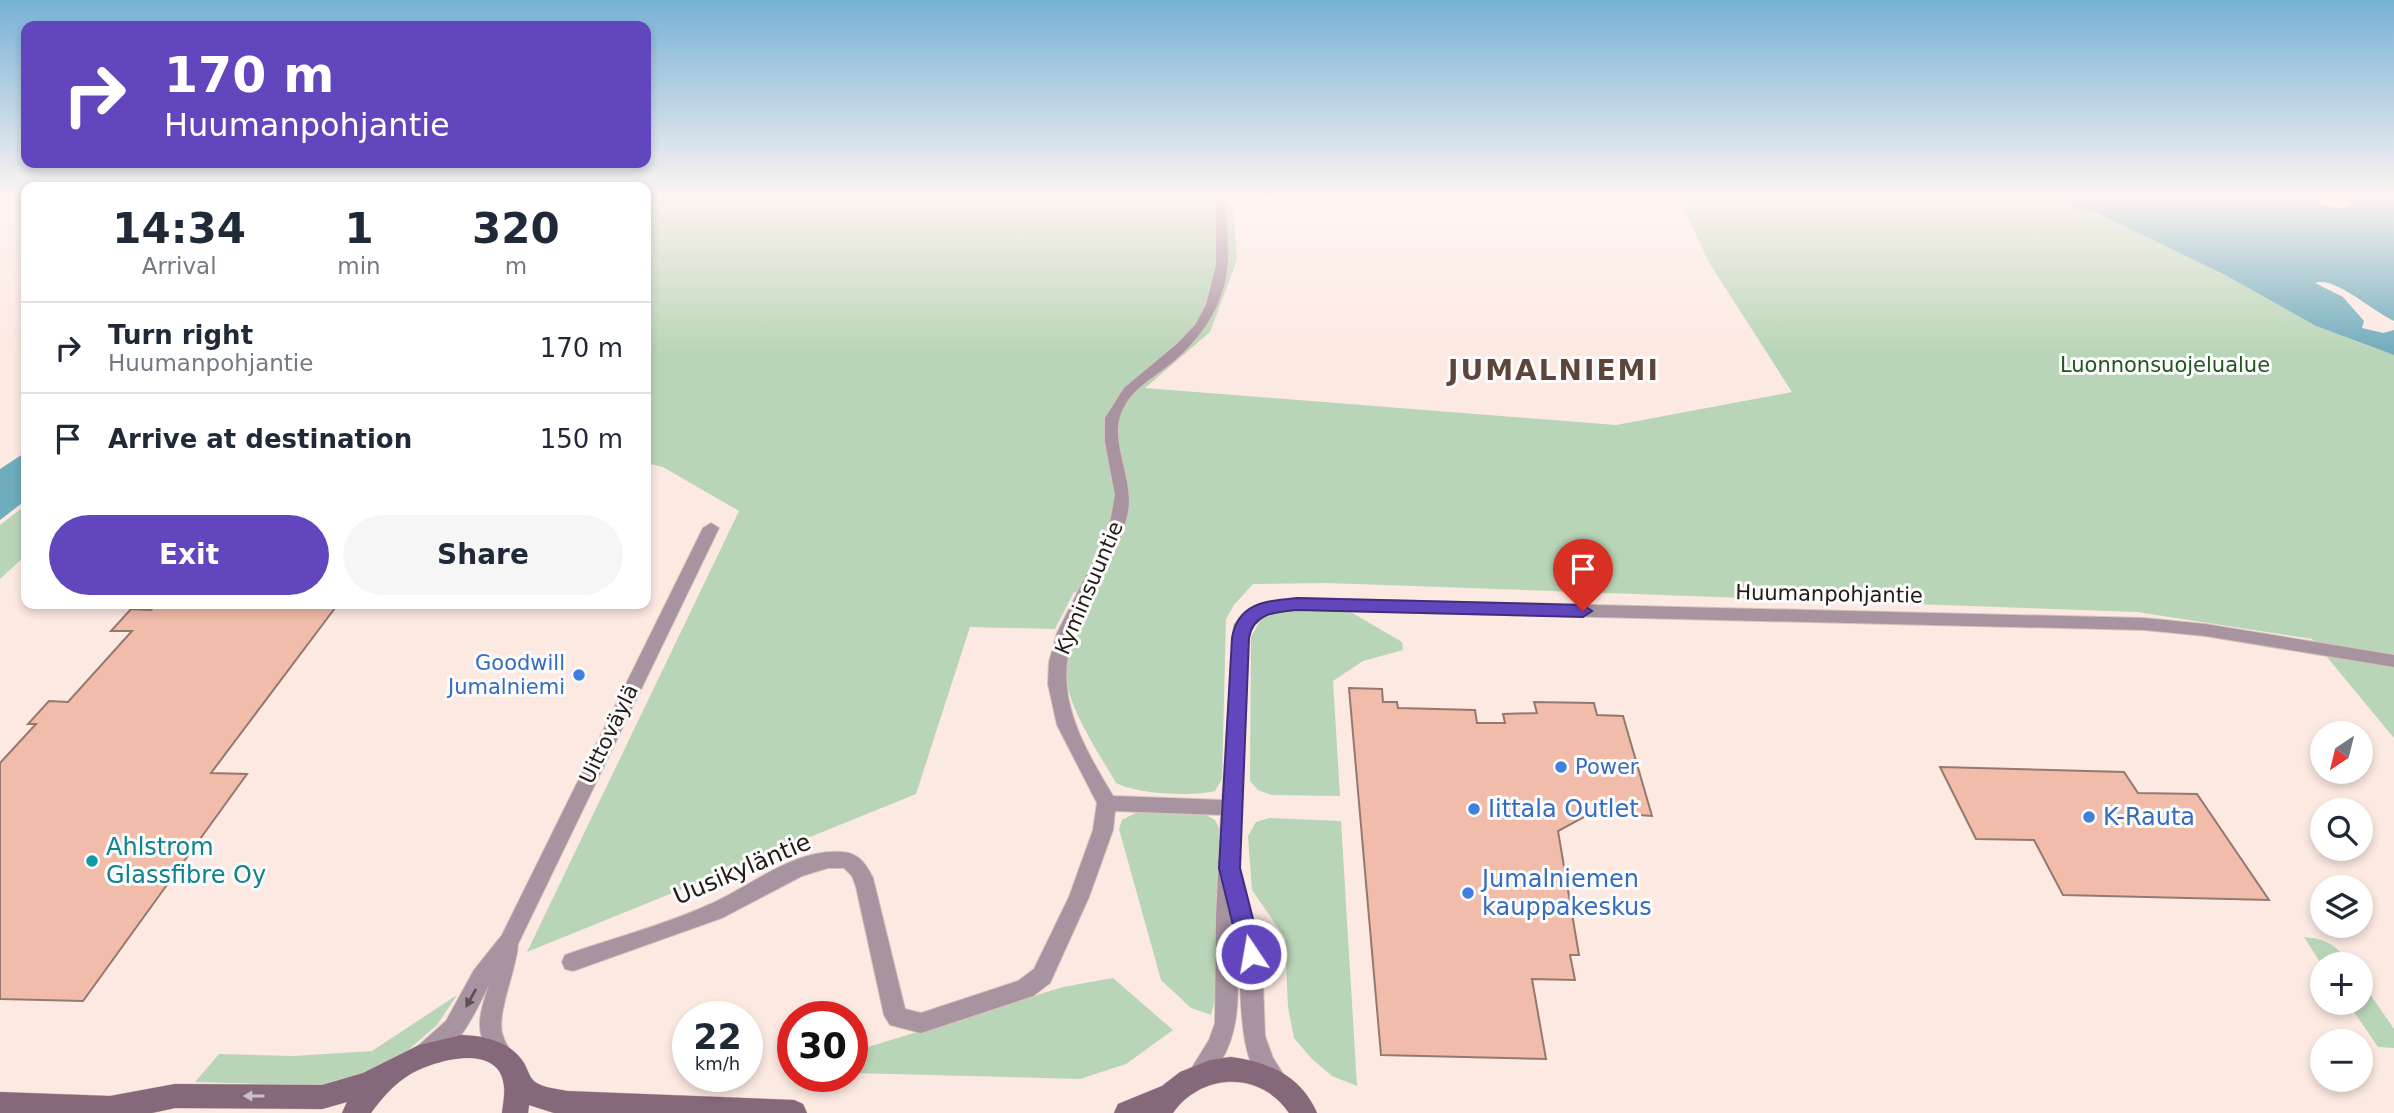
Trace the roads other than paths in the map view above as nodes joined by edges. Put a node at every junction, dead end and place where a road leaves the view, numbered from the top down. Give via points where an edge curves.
1 (1222, 249) edge
2 (711, 528) dead end
3 (2394, 661) edge
4 (1107, 803) junction
5 (1231, 808) junction
6 (1230, 868) junction
7 (509, 941) junction
8 (573, 962) dead end
9 (426, 1053) junction
10 (508, 1064) junction
11 (398, 1068) junction
12 (1199, 1074) junction
13 (1282, 1086) junction
14 (1174, 1092) junction
15 (0, 1104) edge
16 (115, 1111) edge
17 (1305, 1111) edge
18 (355, 1113) edge
19 (515, 1113) edge
20 (794, 1113) edge
21 (1126, 1113) edge
22 (1158, 1113) edge

1 - 4 street, Kyminsuuntie via 1214,303 1197,333 1135,384 1111,420 1109,434 1124,486 1121,512 1063,641 1056,672 1059,709
2 - 7 street, Uittoväylä
3 - 5 street, Huumanpohjantie via 2144,624 1297,604 1260,609 1242,625
4 - 5 street
4 - 8 street, Uusikyläntie via 1103,830 1079,897 1042,976 1025,989 921,1023 898,1018 892,1008 866,887 860,869 847,860 810,864 714,912
5 - 6 street
6 - 12 street via 1226,1023 1219,1045
6 - 13 street via 1251,954 1253,1042
7 -> 9 street, Uittoväylä via 482,977 454,1028
7 - 10 street, Uittoväylä via 489,1028 491,1040
9 - 10 street via 455,1045 481,1046
9 - 11 street
10 - 19 street via 519,1095
10 - 20 street via 531,1094 567,1103
11 -> 16 street via 368,1084 322,1097 175,1096
11 - 18 street via 373,1089
12 - 13 street via 1234,1069 1259,1074
12 - 14 street
13 - 17 street
14 - 21 street
14 - 22 street
15 - 16 street

